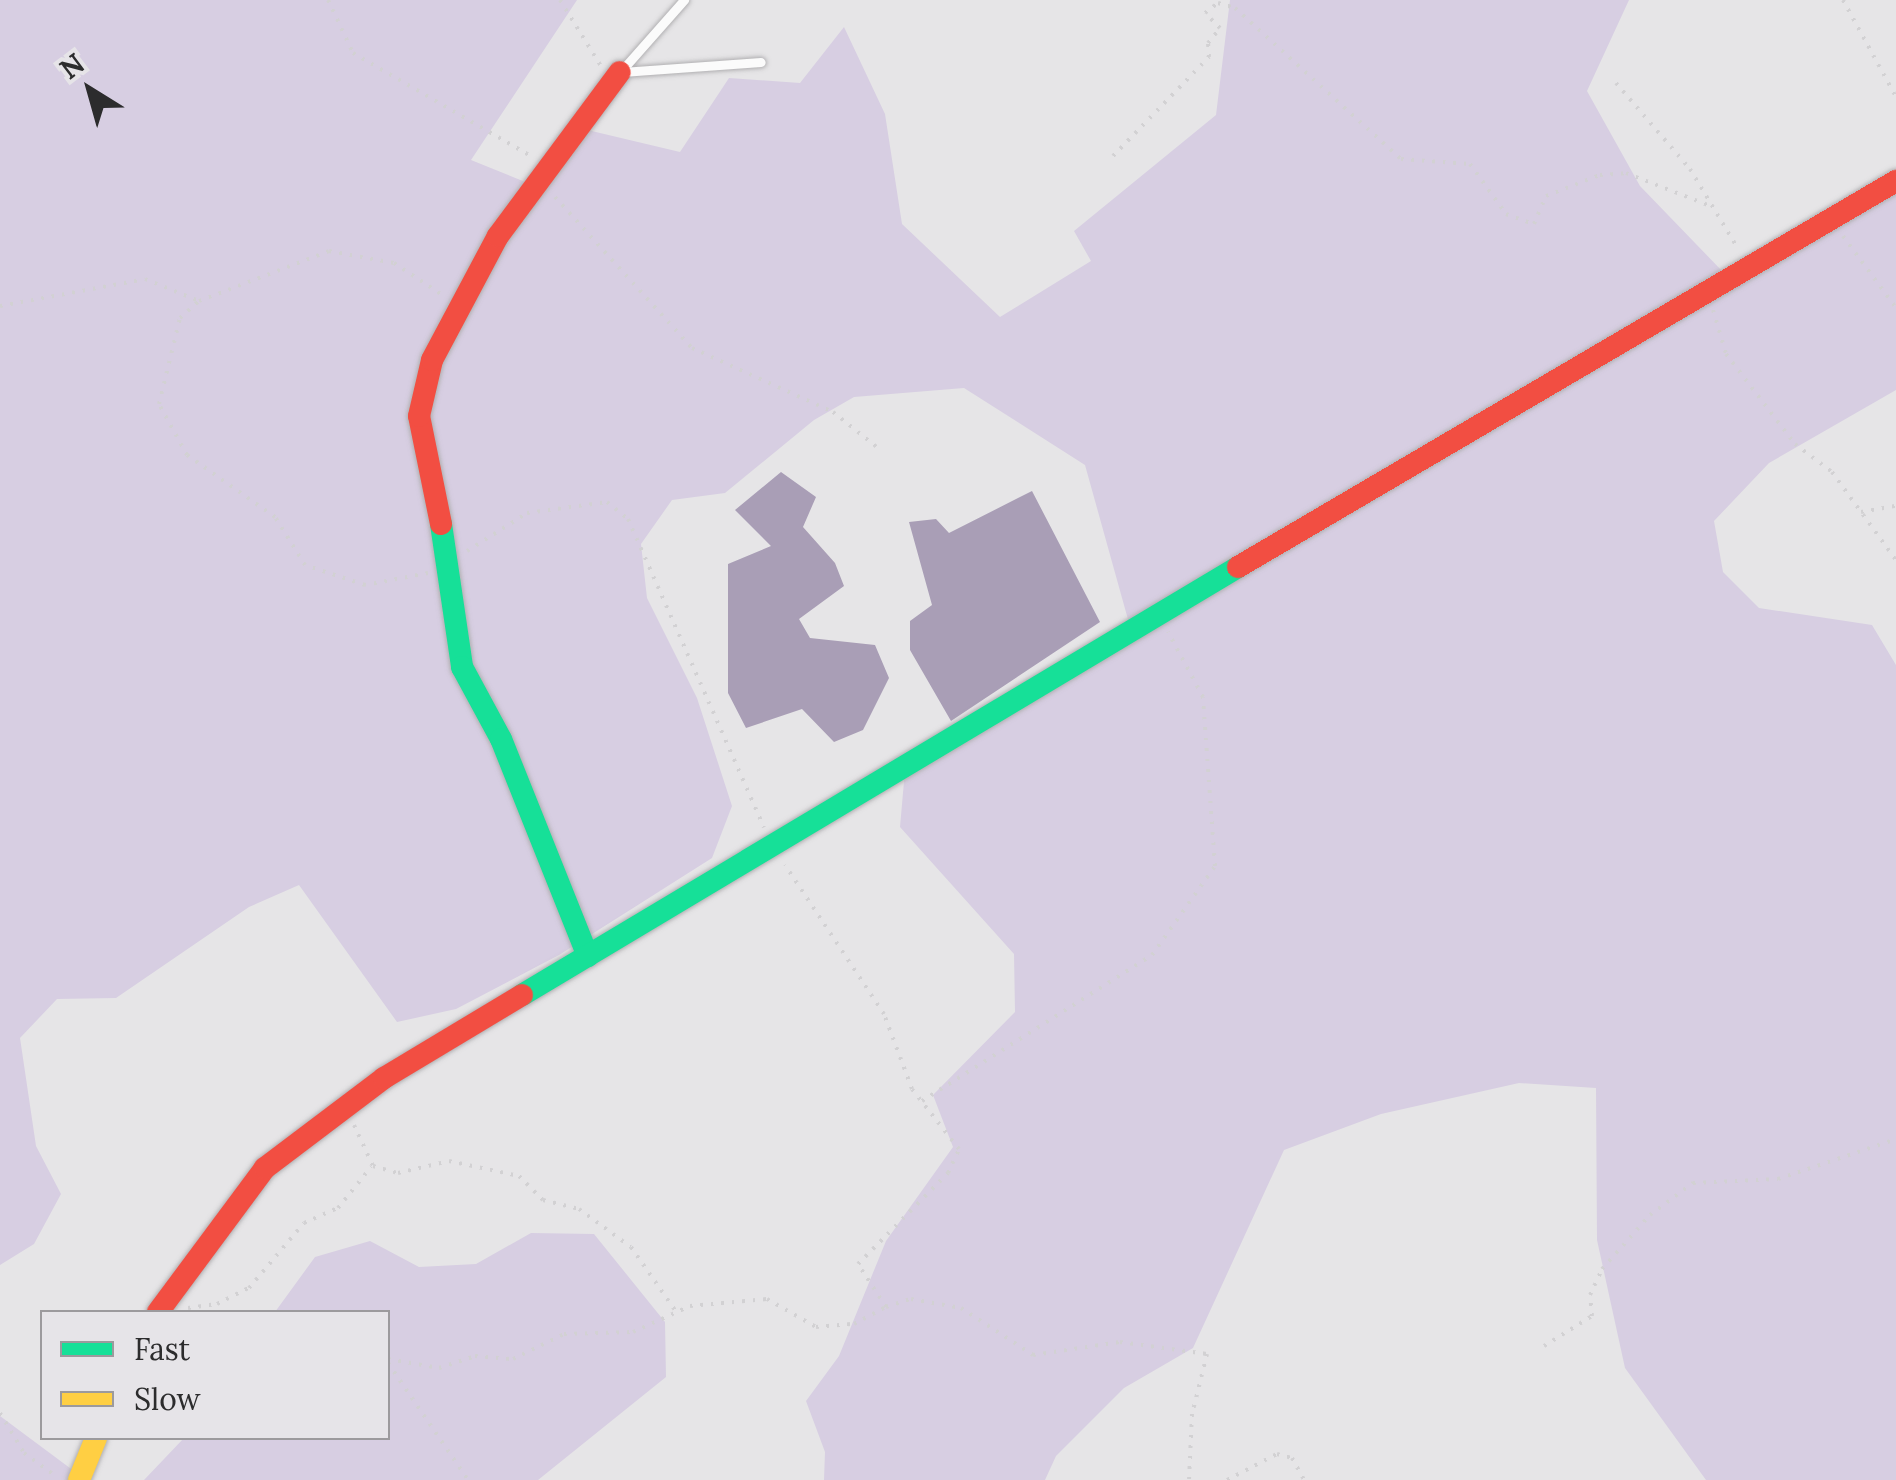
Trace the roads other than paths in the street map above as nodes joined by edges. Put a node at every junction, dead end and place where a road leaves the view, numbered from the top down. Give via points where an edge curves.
1 (684, 0) edge
2 (761, 62) dead end
3 (616, 77) junction
4 (1896, 180) edge
5 (588, 956) junction
6 (159, 1310) edge
7 (95, 1440) edge
8 (79, 1480) edge

1 - 3 lane
2 - 3 lane
3 - 5 main road via 498,236 432,360 419,416 450,563 462,667 501,739
4 - 5 main road
5 - 6 main road via 345,1104 265,1168
7 - 8 main road

